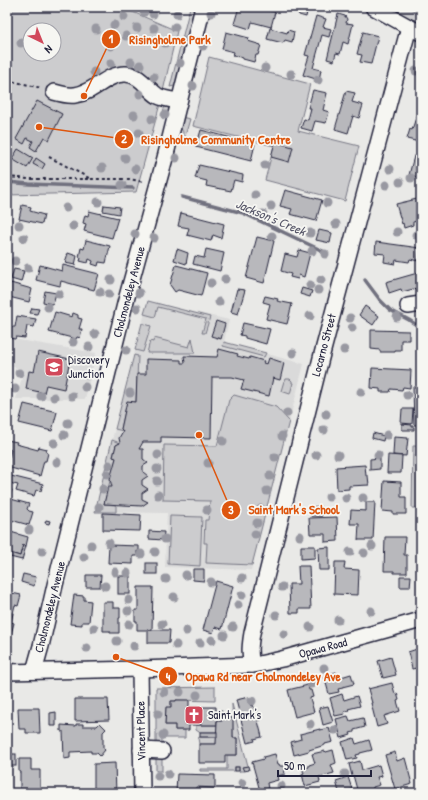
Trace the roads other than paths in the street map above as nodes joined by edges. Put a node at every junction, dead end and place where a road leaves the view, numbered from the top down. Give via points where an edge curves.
1 (203, 7) edge
2 (373, 7) edge
3 (415, 30) edge
4 (54, 92) road end
5 (179, 101) junction
6 (421, 620) edge
7 (252, 665) junction
8 (140, 669) junction
9 (34, 671) junction
10 (7, 672) edge
11 (141, 750) junction
12 (162, 751) dead end
13 (142, 793) edge

1 - 5 street, Cholmondeley Avenue
2 - 3 street
3 - 7 street, Locarno Street via 321,358 252,633 249,656
4 - 5 street via 82,94 111,77 130,74 136,76 159,96
5 - 9 street, Cholmondeley Avenue via 125,304
6 - 7 street, Opawa Road
7 - 8 street, Opawa Road
8 - 9 street, Opawa Road
8 - 11 street, Vincent Place
9 - 10 street, Opawa Road
11 - 12 street
11 - 13 street, Vincent Place

